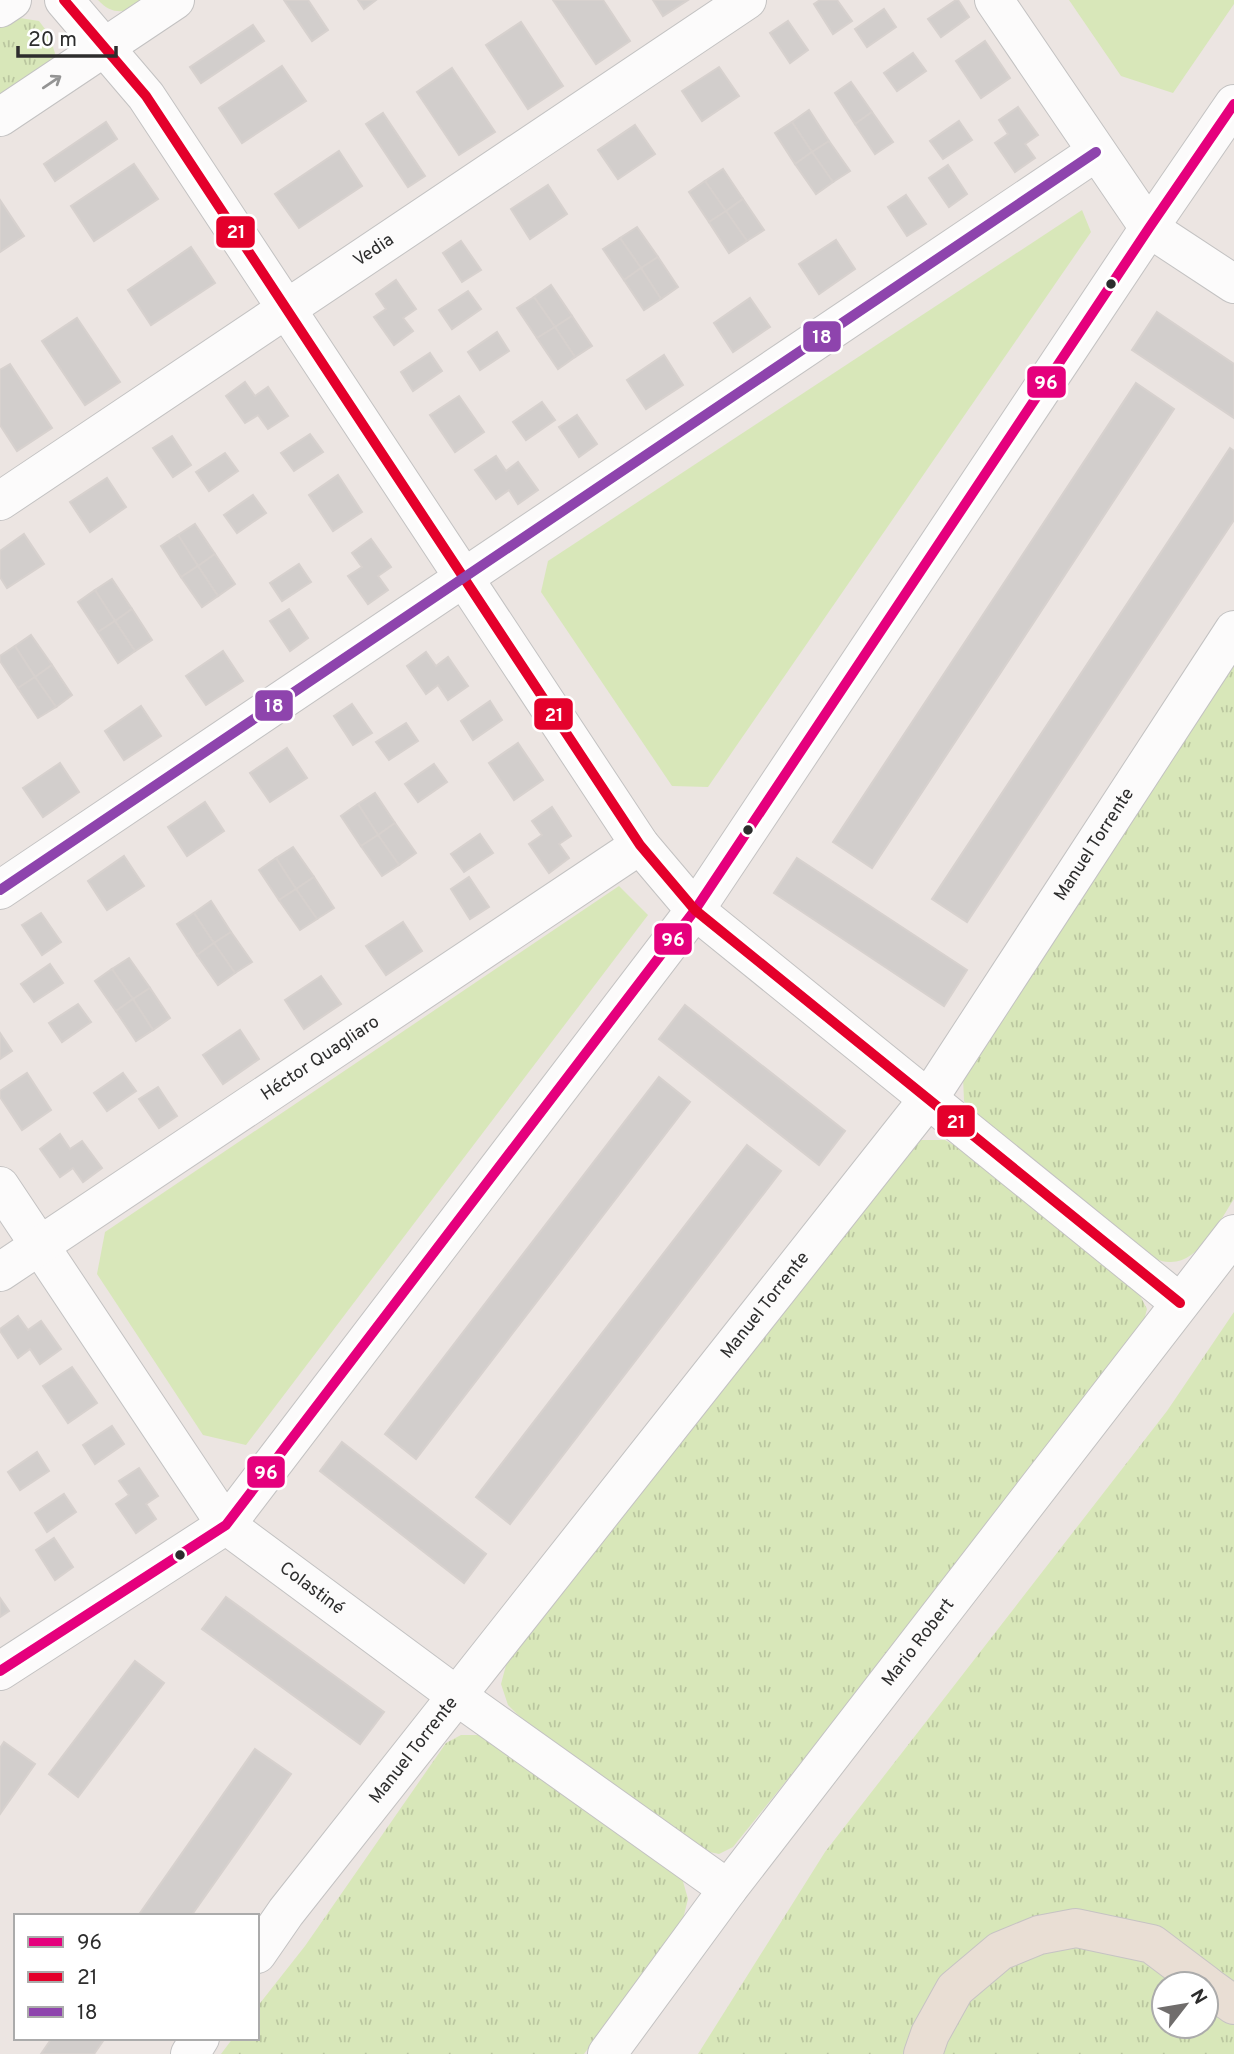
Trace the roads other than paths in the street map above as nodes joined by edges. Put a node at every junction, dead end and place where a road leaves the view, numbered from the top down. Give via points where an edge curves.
1 (12, 0) edge
2 (64, 0) edge
3 (175, 0) edge
4 (747, 0) edge
5 (994, 0) edge
6 (0, 8) edge
7 (105, 47) junction
8 (1234, 104) edge
9 (0, 117) edge
10 (1096, 152) junction
11 (1149, 228) junction
12 (1234, 284) edge
13 (287, 309) junction
14 (0, 501) edge
15 (464, 577) junction
16 (1234, 630) edge
17 (640, 845) junction
18 (0, 890) edge
19 (695, 910) junction
20 (929, 1098) junction
21 (0, 1186) edge
22 (1234, 1234) edge
23 (39, 1245) junction
24 (0, 1272) edge
25 (1180, 1303) junction
26 (226, 1525) junction
27 (0, 1671) edge
28 (457, 1696) junction
29 (728, 1889) junction
30 (259, 1951) edge
31 (1187, 1970) edge
32 (607, 2054) edge
33 (923, 2054) edge

1 - 6 street
2 - 7 street
3 - 7 street
4 - 13 street, Vedia
5 - 10 street
9 -> 7 street
7 - 13 street via 146,96
8 - 11 street
10 - 11 street
10 - 15 street
11 - 12 street
11 - 19 street
13 - 14 street, Vedia
13 - 15 street
15 - 17 street
15 - 18 street
16 - 20 street, Manuel Torrente
17 - 19 street
17 - 23 street, Héctor Quagliaro
19 - 20 street
19 - 26 street
20 - 25 street
20 - 28 street, Manuel Torrente
21 - 23 street, Colastiné
22 - 25 street, Mario Robert
23 - 24 street, Héctor Quagliaro
23 - 26 street, Colastiné
25 - 29 street, Mario Robert
26 - 27 street
26 - 28 street, Colastiné
28 - 29 street, Colastiné
28 - 30 street, Manuel Torrente
29 - 32 street, Mario Robert
31 - 33 main road via 1152,1944 1076,1928 1039,1935 1000,1951 955,1990

